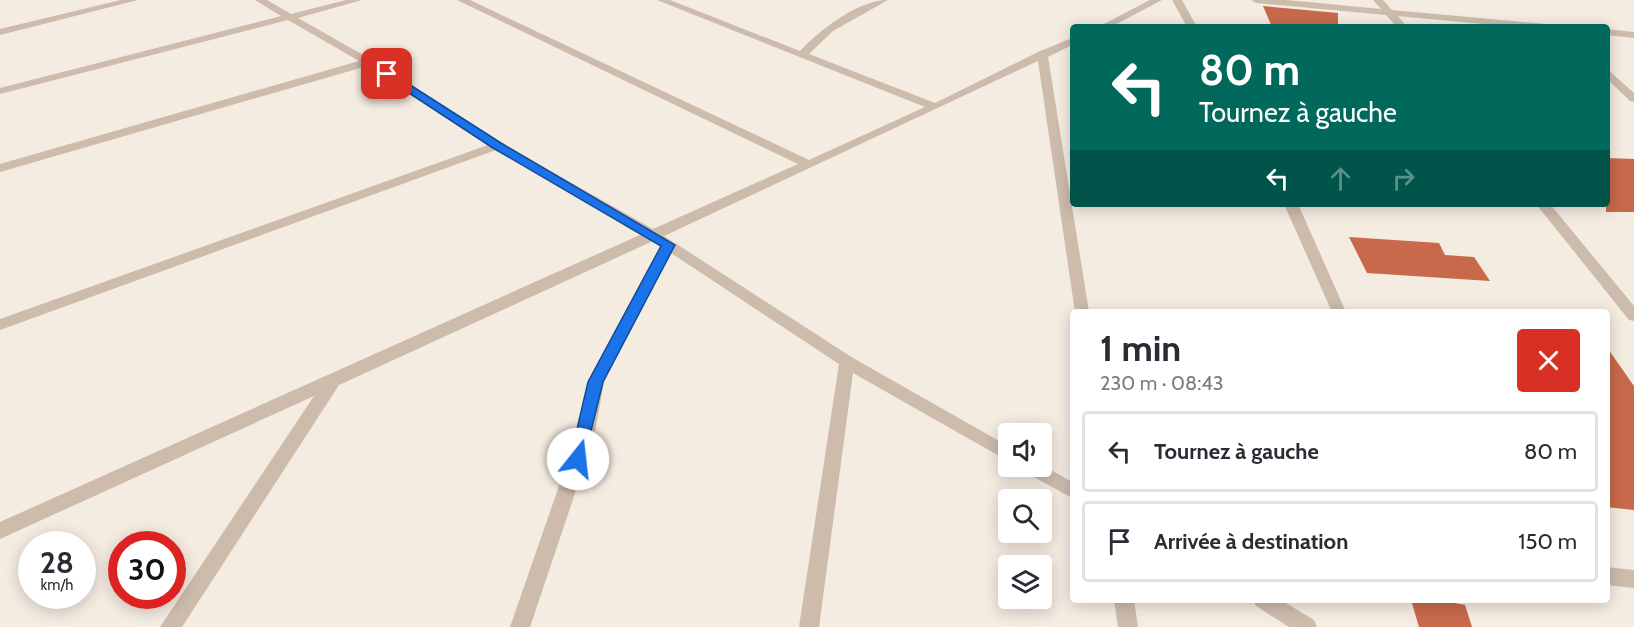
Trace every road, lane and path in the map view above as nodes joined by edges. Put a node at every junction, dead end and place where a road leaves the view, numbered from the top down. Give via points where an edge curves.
1 (133, 0) edge
2 (260, 0) edge
3 (357, 0) edge
4 (462, 0) edge
5 (662, 0) edge
6 (883, 0) edge
7 (1157, 0) edge
8 (1177, 0) edge
9 (1256, 0) edge
10 (1377, 0) edge
11 (1390, 12) junction
12 (286, 17) junction
13 (1109, 24) edge
14 (1190, 24) edge
15 (1400, 24) edge
16 (1515, 24) edge
17 (0, 32) edge
18 (1610, 32) edge
19 (1634, 35) edge
20 (1070, 42) edge
21 (1042, 54) junction
22 (802, 55) junction
23 (368, 62) junction
24 (1610, 75) edge
25 (0, 91) edge
26 (1634, 99) edge
27 (934, 107) junction
28 (497, 146) junction
29 (806, 163) junction
30 (0, 168) edge
31 (1292, 207) edge
32 (1545, 207) edge
33 (652, 234) junction
34 (668, 245) junction
35 (1082, 309) edge
36 (1338, 309) edge
37 (1634, 316) edge
38 (0, 325) edge
39 (847, 362) junction
40 (333, 380) junction
41 (998, 448) edge
42 (1048, 477) edge
43 (1070, 490) edge
44 (0, 531) edge
45 (1610, 576) edge
46 (1634, 579) edge
47 (1124, 603) edge
48 (1268, 603) edge
49 (170, 627) edge
50 (520, 627) edge
51 (809, 627) edge
52 (1128, 627) edge
53 (1307, 627) edge

1 - 17 street
2 - 12 street
3 - 12 street
4 - 29 street
5 - 22 street
6 - 22 street via 834,25
7 - 13 street
8 - 14 street
9 - 11 street
10 - 11 street
11 - 15 street
11 - 16 street
12 - 23 street
12 - 25 street
18 - 19 street
20 - 21 street
21 - 27 street
21 - 35 street
22 - 27 street
23 - 28 street
23 - 30 street
24 - 26 street
27 - 29 street
28 - 33 street
28 - 38 street
29 - 33 street
31 - 36 street
32 - 37 street
33 - 34 street
33 - 40 street
34 - 39 street
34 - 50 street via 596,382 585,437
39 - 41 street
39 - 51 street
40 - 44 street
40 - 49 street
42 - 43 street
45 - 46 street
47 - 52 street
48 - 53 street

